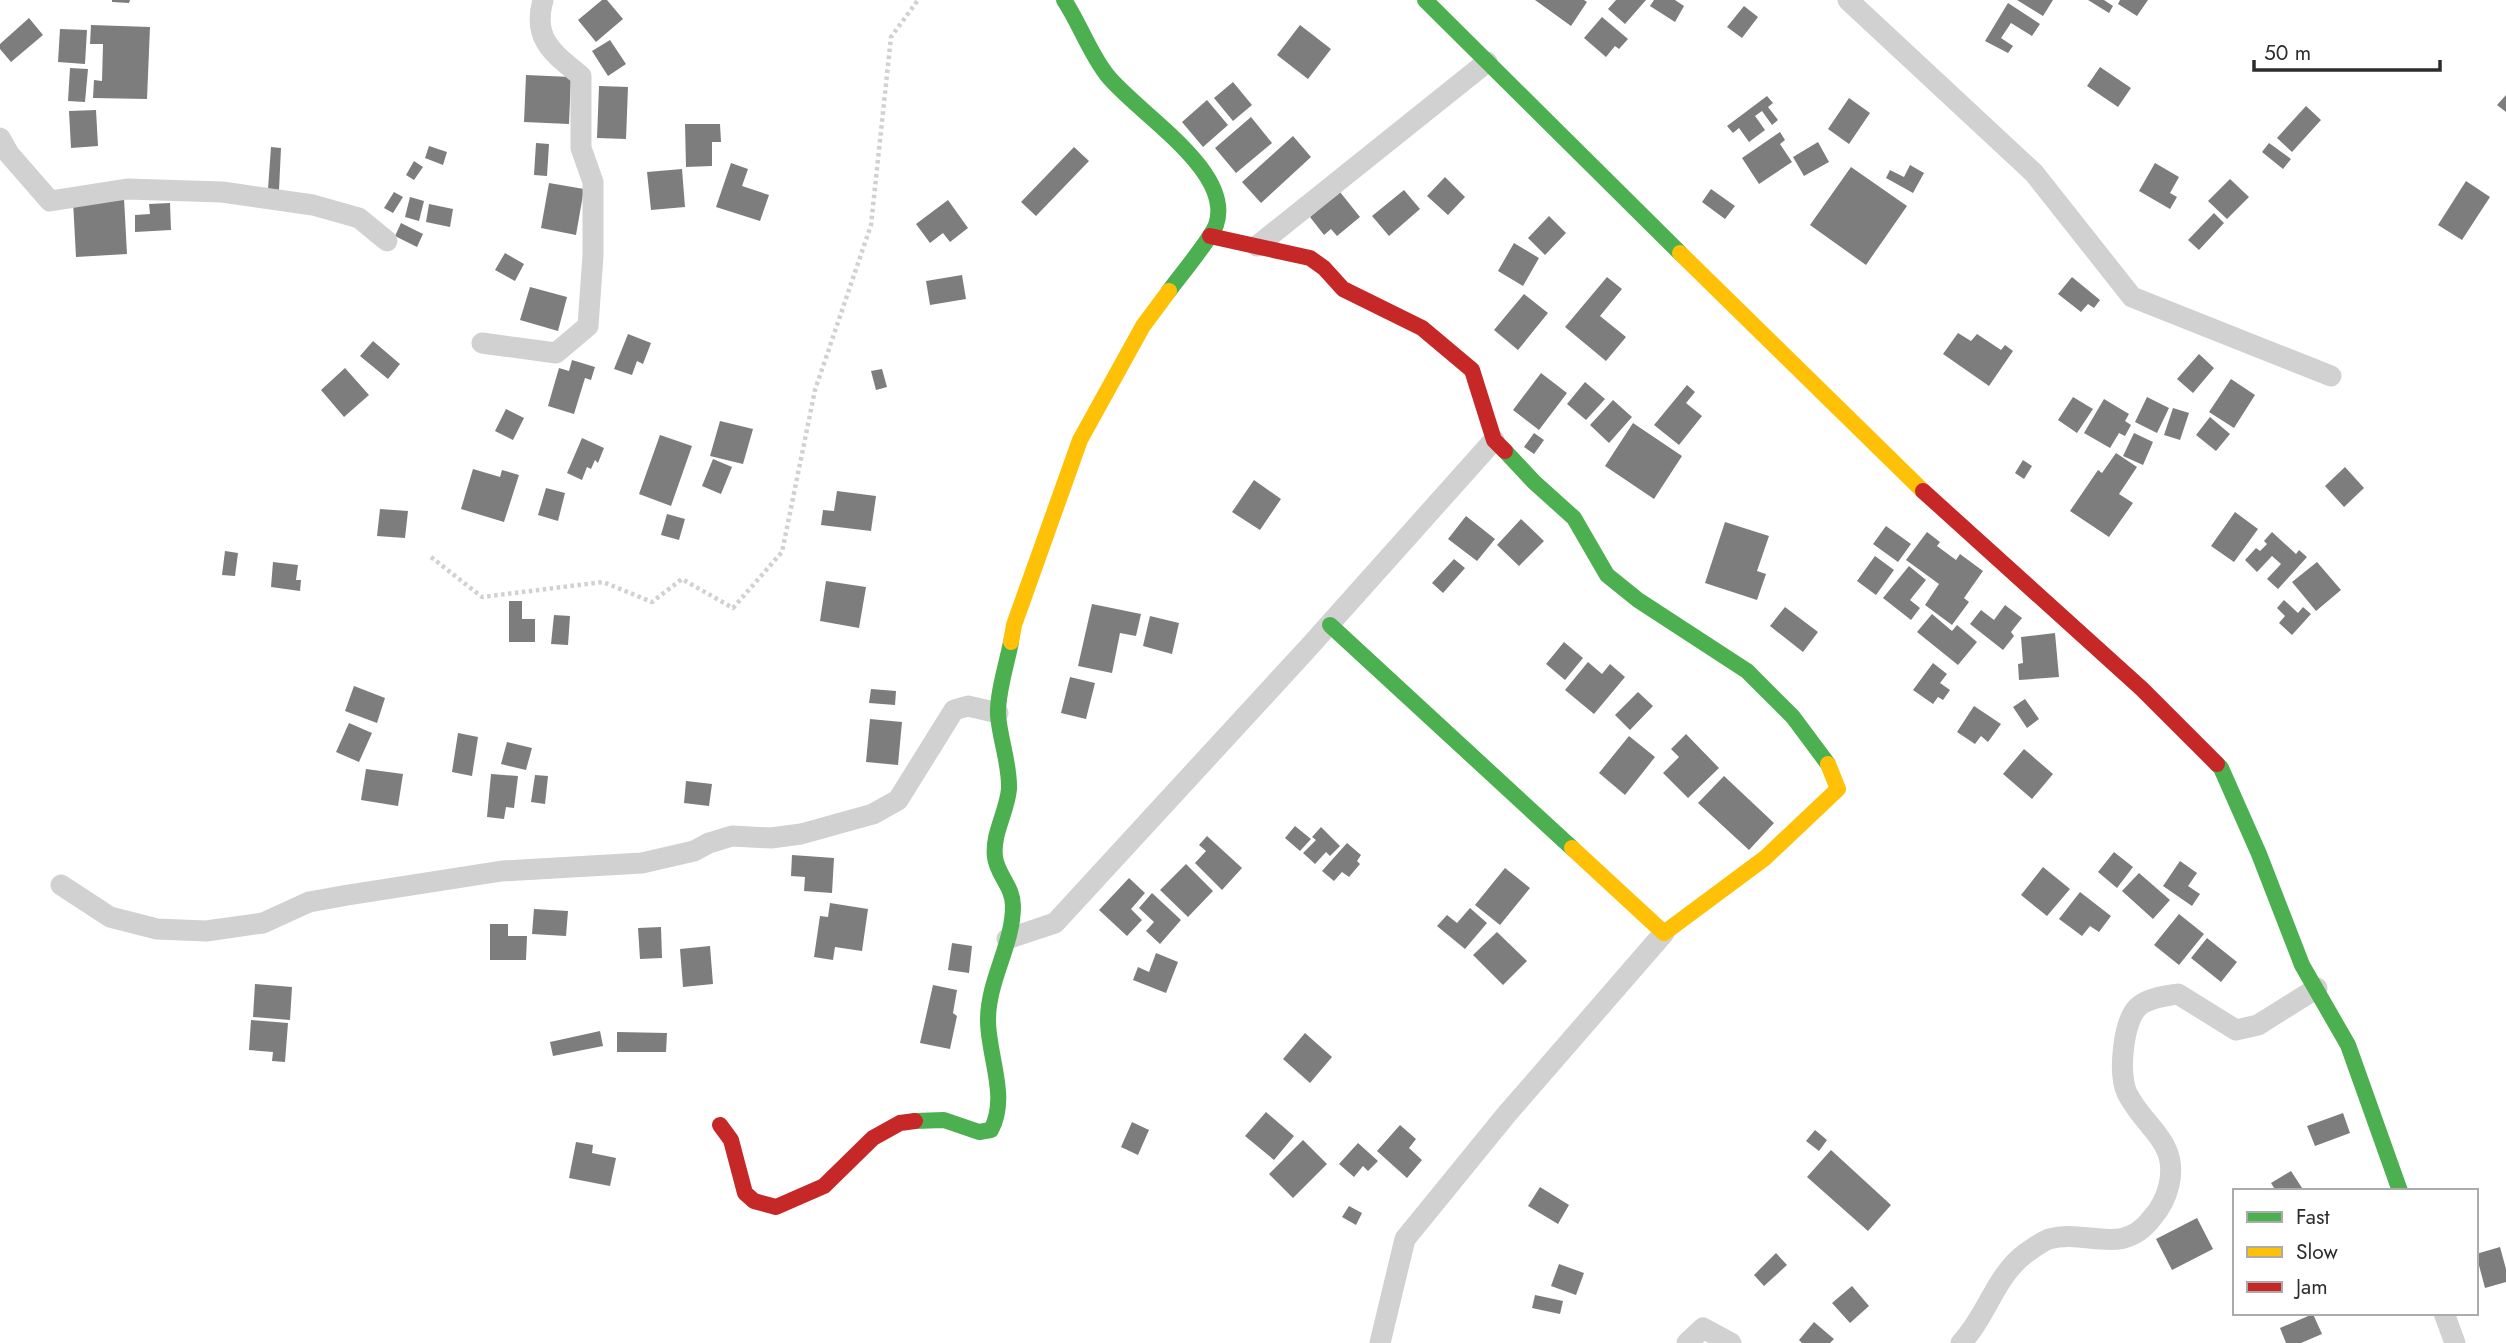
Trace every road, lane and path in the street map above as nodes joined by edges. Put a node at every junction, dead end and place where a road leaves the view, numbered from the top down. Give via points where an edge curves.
1 (543, 0) edge
2 (919, 0) edge
3 (1064, 0) edge
4 (1425, 0) edge
5 (1848, 0) edge
6 (1487, 62) junction
7 (0, 138) edge
8 (1210, 236) junction
9 (387, 241) dead end
10 (1257, 246) junction
11 (482, 343) dead end
12 (2331, 376) dead end
13 (1494, 440) junction
14 (431, 558) dead end
15 (1330, 625) junction
16 (998, 713) junction
17 (61, 885) dead end
18 (1664, 933) junction
19 (1007, 939) junction
20 (2318, 988) junction
21 (720, 1125) dead end
22 (2399, 1189) edge
23 (2445, 1315) edge
24 (1380, 1343) edge
25 (1687, 1343) edge
26 (1731, 1343) edge
27 (1961, 1343) edge
28 (2455, 1343) edge

1 - 11 street via 538,26 552,52 581,76 581,149 593,182 588,326 556,353
2 - 14 path via 891,37 871,225 815,390 782,552 774,562 733,608 682,579 652,602 604,582 482,597
3 - 8 street via 1110,80 1207,173 1219,210
4 - 6 street
5 - 12 street via 2034,173 2132,297
6 - 10 street
6 - 20 street via 1903,472 2142,689 2221,768 2302,965
7 - 9 street via 50,201 127,189 222,192 313,205 359,218
8 - 10 street
8 - 16 street via 1143,326 1080,440 1014,625
10 - 13 street via 1310,258 1343,289 1422,328 1446,346 1472,370
13 - 15 street
13 - 18 street via 1574,518 1607,575 1747,671 1793,717 1826,758 1838,789 1765,858
15 - 18 street
15 - 19 street via 1055,923
16 - 17 street via 968,706 954,710 898,800 873,814 791,835 732,836 642,863 502,871 411,885 309,902 263,923 206,931 157,929 110,918
16 - 19 street via 1009,786 994,846 995,861 1012,892
18 - 24 street via 1405,1239
19 - 21 street via 992,985 988,1019 999,1091 991,1130 979,1132 944,1120 900,1124 873,1138 824,1186 776,1207 754,1201 745,1193 731,1140
20 - 22 street via 2348,1045
20 - 27 street via 2258,1025 2236,1030 2178,994 2139,1005 2130,1020 2122,1070 2139,1114 2164,1141 2170,1164 2161,1207 2133,1237 2048,1240 2027,1252 2011,1265
23 - 28 street
25 - 26 street via 1703,1328

